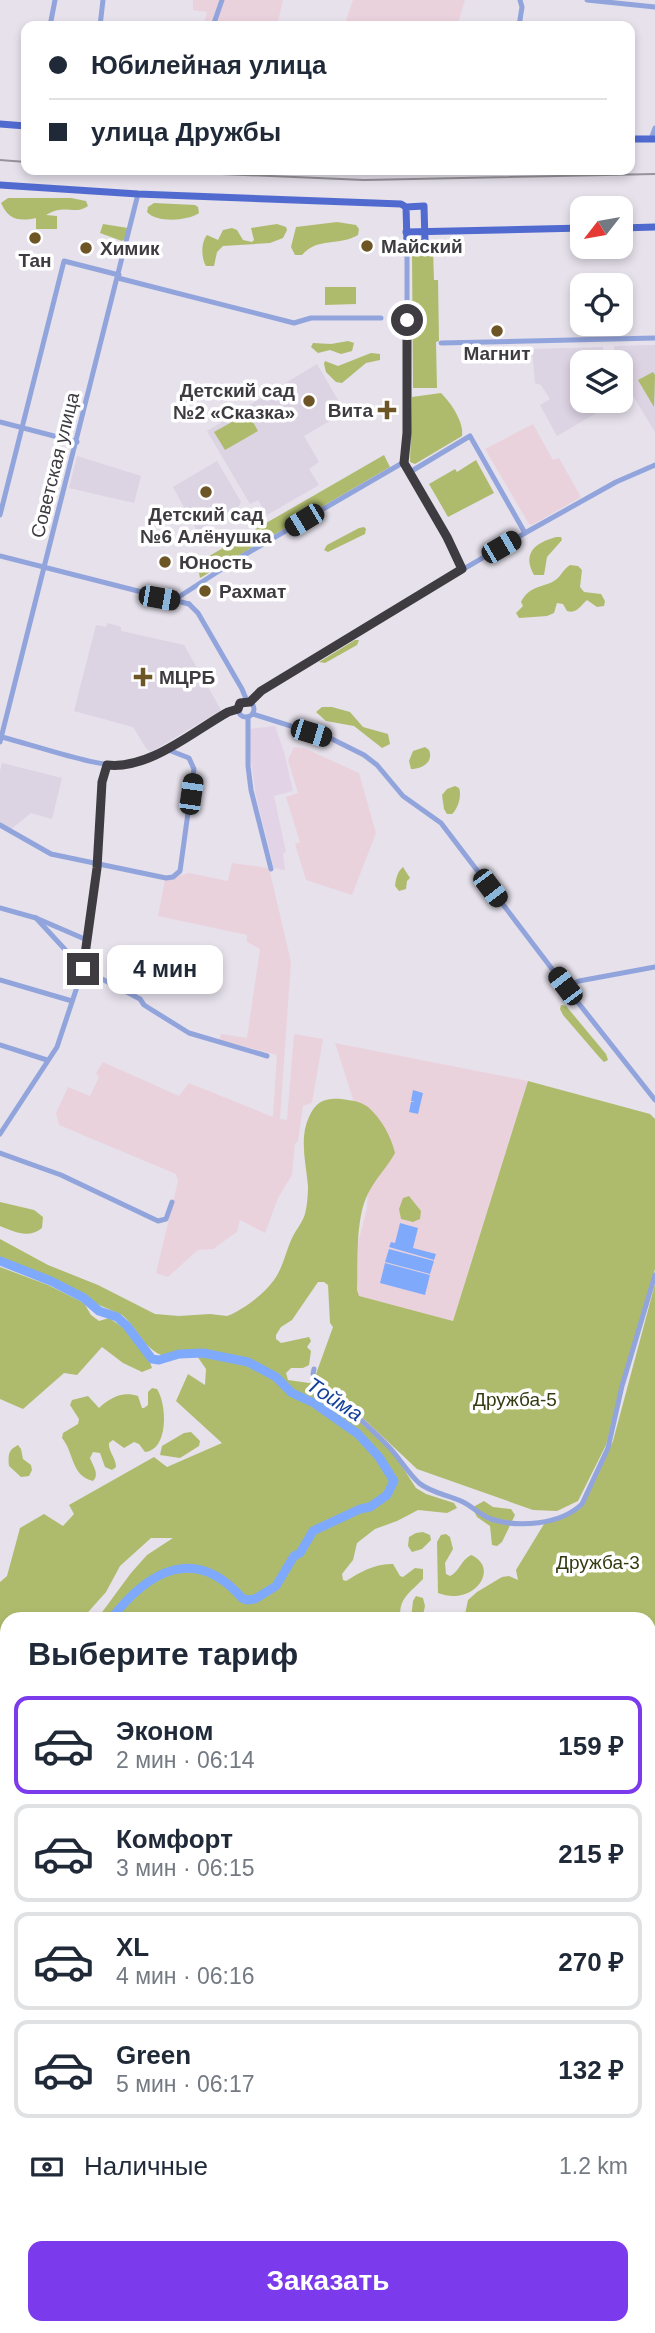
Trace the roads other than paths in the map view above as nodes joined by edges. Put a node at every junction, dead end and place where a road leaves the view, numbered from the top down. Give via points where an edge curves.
1 (55, 0) edge
2 (103, 0) edge
3 (222, 0) edge
4 (520, 0) edge
5 (587, 0) edge
6 (655, 7) edge
7 (51, 21) edge
8 (101, 21) edge
9 (215, 21) edge
10 (520, 21) edge
11 (0, 124) edge
12 (21, 124) edge
13 (655, 128) edge
14 (635, 139) edge
15 (653, 139) edge
16 (0, 185) edge
17 (138, 194) junction
18 (406, 207) junction
19 (655, 227) edge
20 (570, 228) edge
21 (634, 228) edge
22 (406, 232) junction
23 (424, 232) junction
24 (407, 243) junction
25 (119, 276) junction
26 (381, 318) dead end
27 (655, 338) edge
28 (441, 342) dead end
29 (0, 422) edge
30 (22, 428) junction
31 (77, 442) junction
32 (404, 463) junction
33 (655, 465) edge
34 (410, 472) junction
35 (0, 515) edge
36 (525, 533) junction
37 (0, 556) edge
38 (45, 567) junction
39 (462, 569) junction
40 (195, 587) junction
41 (174, 600) junction
42 (189, 604) junction
43 (248, 701) junction
44 (238, 709) junction
45 (250, 715) junction
46 (3, 717) edge
47 (1, 740) edge
48 (166, 748) junction
49 (107, 765) junction
50 (0, 825) edge
51 (97, 863) junction
52 (271, 869) dead end
53 (0, 908) edge
54 (36, 918) junction
55 (87, 940) junction
56 (655, 967) edge
57 (83, 969) junction
58 (0, 980) edge
59 (565, 986) junction
60 (72, 1001) junction
61 (0, 1045) edge
62 (267, 1056) dead end
63 (47, 1060) junction
64 (655, 1100) edge
65 (0, 1134) edge
66 (0, 1153) edge
67 (172, 1202) dead end
68 (655, 1275) edge
69 (314, 1369) dead end

1 - 7 street
2 - 8 street
3 - 9 street
4 - 10 street
5 - 6 street
11 - 12 main road
13 - 15 street
14 - 15 main road
16 - 17 main road
17 - 18 main road
17 - 25 street, Советская улица
18 - 22 main road
18 - 23 main road via 424,206
19 - 21 main road
20 - 23 main road
22 - 23 main road
22 - 24 main road
23 - 24 main road via 425,242
24 - 32 street
25 - 26 street via 294,323 311,318
25 - 30 street via 64,261
25 - 31 street, Советская улица
27 - 28 street
29 - 30 street
30 - 31 street
30 - 35 street
31 - 38 street, Советская улица
32 - 34 street
32 - 40 street
33 - 36 street
34 - 36 street via 470,436
34 - 39 street
36 - 39 street
37 - 38 street
38 - 41 street
38 - 46 street, Советская улица
39 - 43 street
40 - 41 street
40 - 42 street
41 - 42 street
42 - 43 street
43 - 44 street
43 - 45 street via 254,707
44 - 45 street via 241,715
44 - 48 street
45 - 52 street via 251,789
45 - 59 street via 332,739 371,760 403,796 441,823
46 - 47 street, Советская улица
47 - 49 street
48 - 49 street via 135,764
48 - 51 street via 189,758 194,769 180,871 166,878
49 - 51 street
50 - 51 street via 51,854
51 - 55 street
53 - 54 street
54 - 55 street
54 - 57 street
55 - 57 street
56 - 59 street
57 - 60 street
57 - 62 street via 140,999 189,1033
58 - 60 street
59 - 64 street
60 - 63 street via 60,1041
61 - 63 street
63 - 65 street
66 - 67 street via 61,1175 158,1221 166,1219
68 - 69 street via 608,1448 582,1504 542,1523 490,1519 425,1487 382,1439 321,1384

